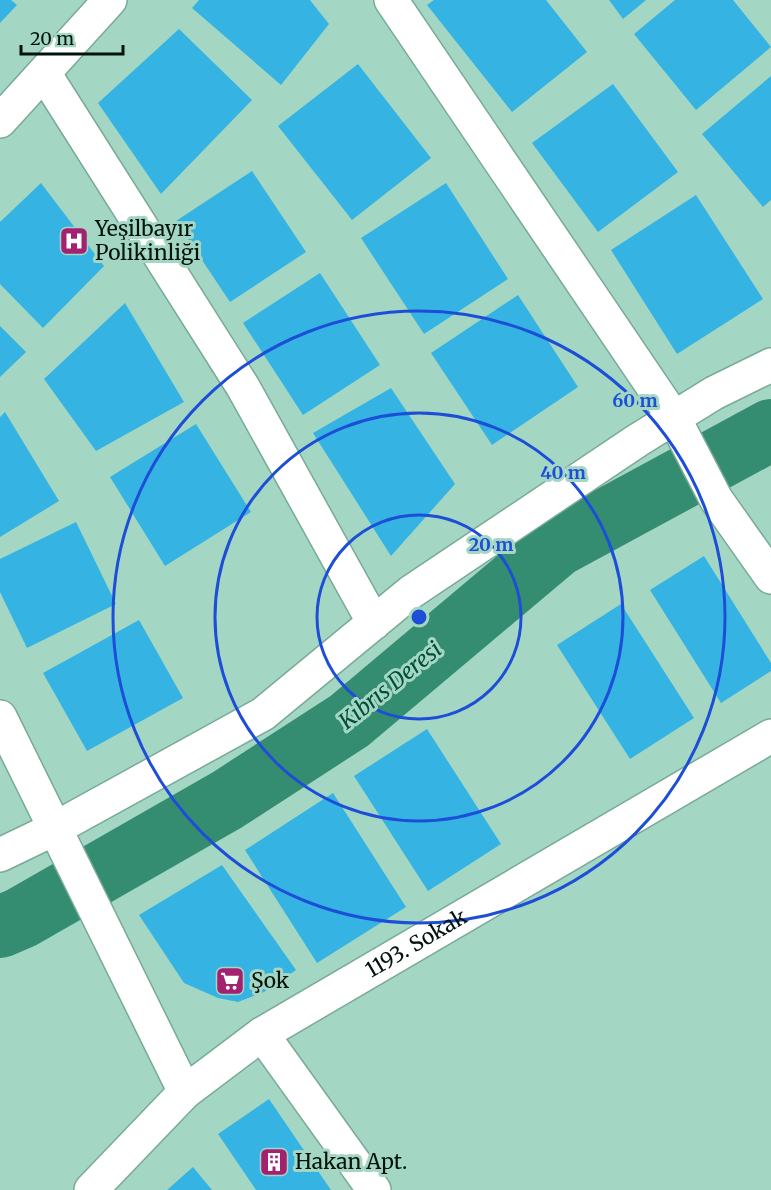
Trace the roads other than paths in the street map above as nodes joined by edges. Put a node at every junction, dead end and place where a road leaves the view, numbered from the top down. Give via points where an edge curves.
1 (110, 0) edge
2 (391, 0) edge
3 (45, 73) junction
4 (0, 121) edge
5 (771, 365) edge
6 (676, 421) junction
7 (771, 578) edge
8 (374, 623) junction
9 (0, 717) edge
10 (771, 736) edge
11 (56, 828) junction
12 (0, 855) edge
13 (262, 1034) junction
14 (185, 1092) junction
15 (91, 1190) edge
16 (374, 1190) edge

1 - 3 street
2 - 6 street
3 - 4 street
3 - 8 street via 243,387
5 - 6 street via 714,393
6 - 7 street via 716,499
6 - 8 street via 411,592
8 - 11 street via 263,714
9 - 11 street
10 - 13 street, 1193. Sokak
11 - 12 street
11 - 14 street
13 - 14 street, 1193. Sokak
13 - 16 street
14 - 15 street, 1193. Sokak

